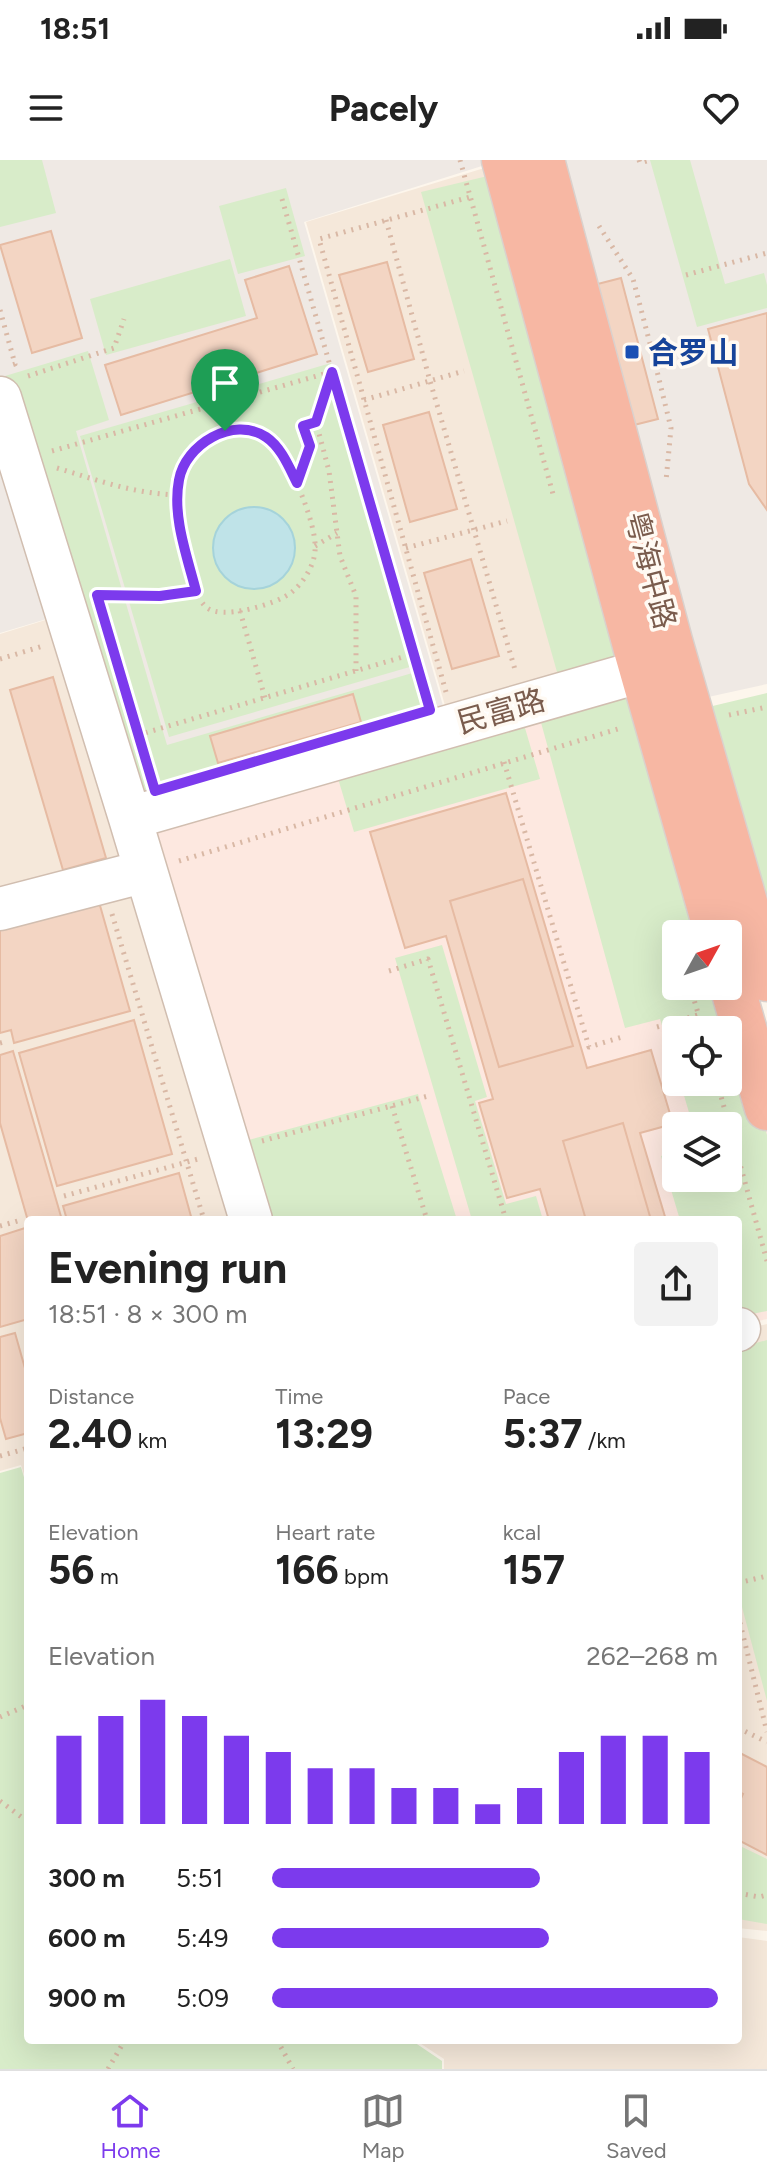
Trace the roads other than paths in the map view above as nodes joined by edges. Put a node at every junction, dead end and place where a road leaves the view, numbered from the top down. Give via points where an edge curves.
1 (504, 160) edge
2 (542, 160) edge
3 (7, 381) edge
4 (642, 671) junction
5 (130, 818) junction
6 (146, 871) junction
7 (0, 909) edge
8 (713, 920) edge
9 (767, 979) edge
10 (736, 1000) edge
11 (767, 1108) edge
12 (250, 1216) edge

1 - 4 highway, 粤海中路
2 - 9 highway, 粤海中路
3 - 5 lane via 18,455 88,596
4 - 5 lane, 民富路
4 - 8 highway, 粤海中路
5 - 6 lane
6 - 7 lane
6 - 12 lane
10 - 11 highway

